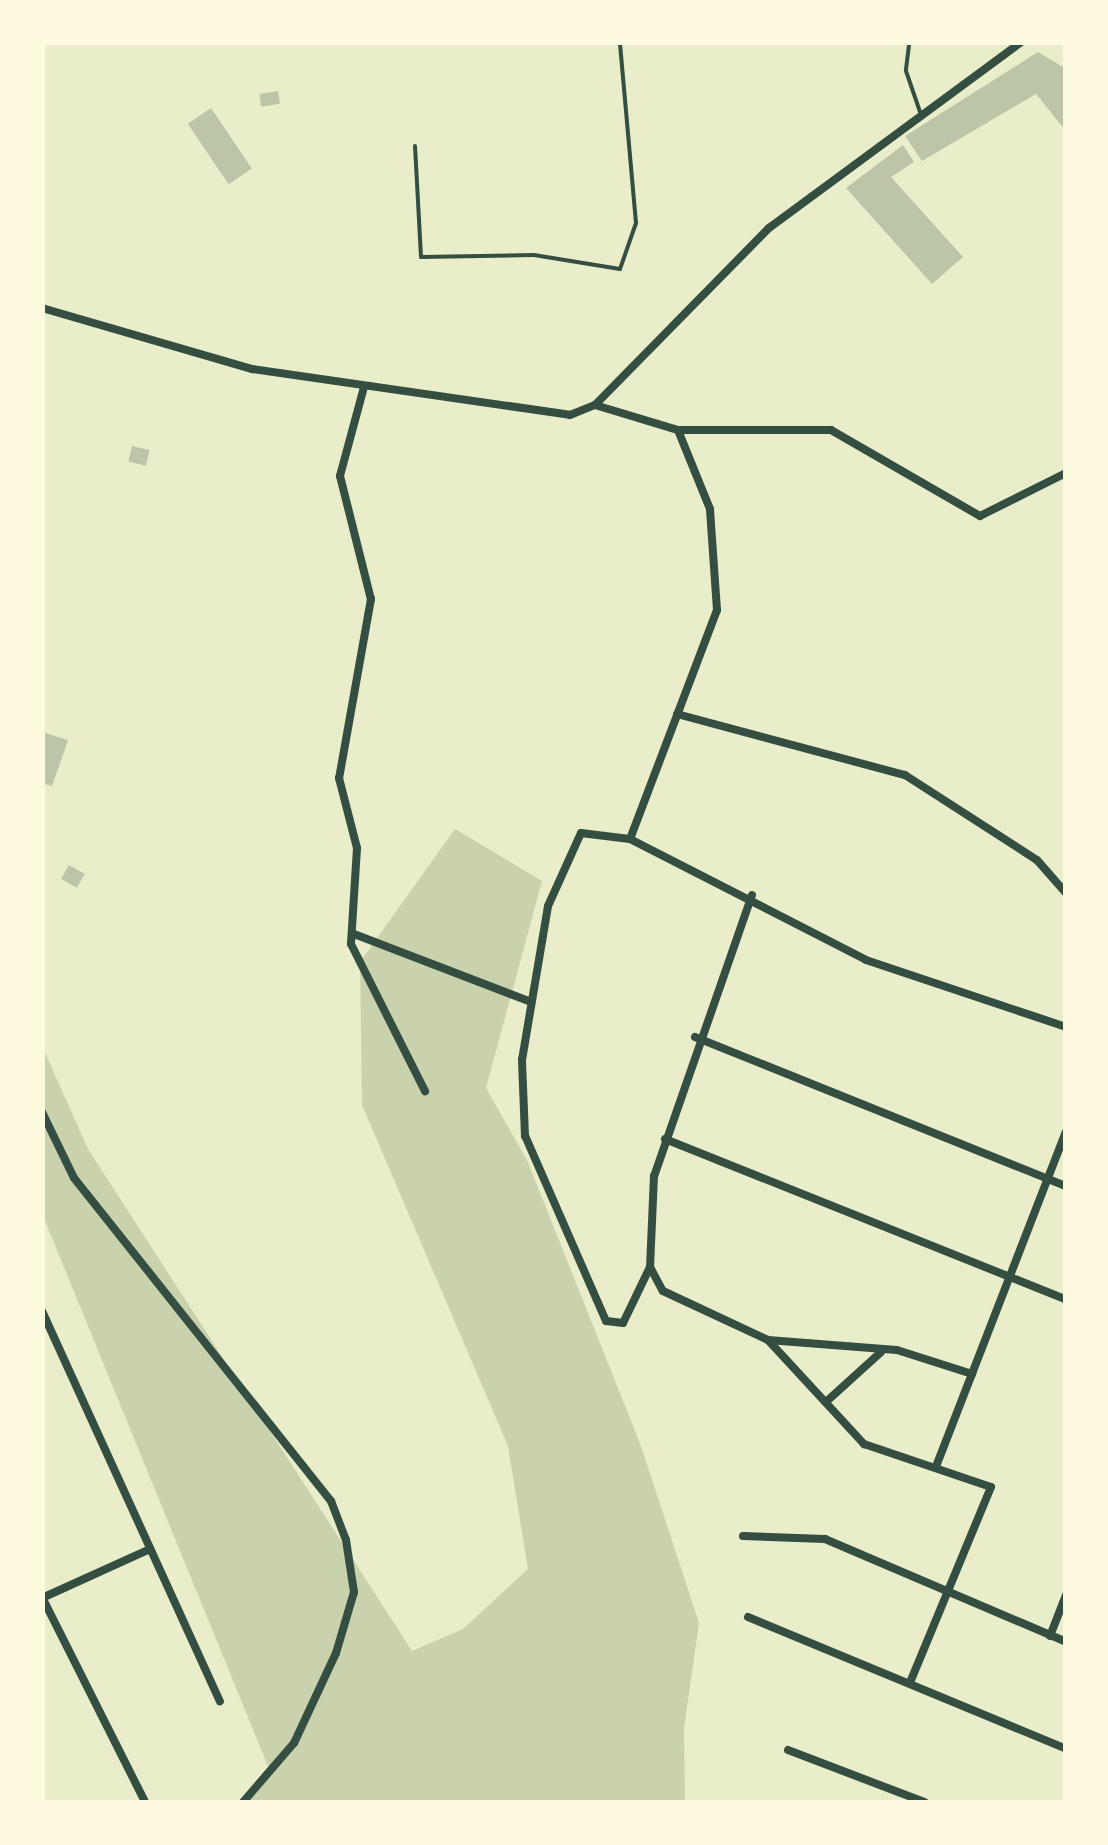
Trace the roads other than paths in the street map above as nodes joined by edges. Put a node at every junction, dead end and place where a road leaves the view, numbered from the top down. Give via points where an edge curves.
1 (620, 42) edge
2 (934, 42) edge
3 (1021, 42) edge
4 (908, 44) edge
5 (920, 112) junction
6 (414, 146) dead end
7 (42, 308) edge
8 (364, 387) junction
9 (595, 405) junction
10 (678, 430) junction
11 (1066, 473) edge
12 (677, 714) junction
13 (630, 839) junction
14 (1066, 894) edge
15 (752, 895) junction
16 (354, 934) junction
17 (532, 1002) junction
18 (1066, 1027) edge
19 (695, 1036) junction
20 (425, 1091) dead end
21 (42, 1112) edge
22 (1066, 1130) edge
23 (665, 1139) junction
24 (1048, 1179) junction
25 (1066, 1186) edge
26 (650, 1267) junction
27 (1010, 1277) junction
28 (1066, 1298) edge
29 (42, 1312) edge
30 (768, 1340) junction
31 (880, 1352) junction
32 (972, 1374) junction
33 (827, 1401) junction
34 (937, 1464) junction
35 (743, 1536) dead end
36 (150, 1549) junction
37 (951, 1595) junction
38 (1066, 1596) edge
39 (43, 1597) edge
40 (748, 1618) dead end
41 (1050, 1636) junction
42 (1066, 1642) edge
43 (910, 1683) junction
44 (220, 1700) dead end
45 (1066, 1749) edge
46 (788, 1750) dead end
47 (145, 1802) edge
48 (243, 1802) edge
49 (924, 1802) edge

1 - 6 lane via 636,223 620,269 534,255 421,258
2 - 4 lane
3 - 5 street
4 - 5 lane via 906,72
5 - 9 street via 768,228
7 - 8 street via 252,369
8 - 9 street via 546,416
8 - 16 street via 340,476 371,599 339,778 356,848
9 - 10 street
10 - 11 street via 830,430 980,516
10 - 12 street via 710,509 718,592
12 - 13 street
12 - 14 street via 905,776 1037,860
13 - 15 street
13 - 17 street via 589,829 572,842 548,906
15 - 18 street via 866,960
15 - 19 street
16 - 17 street
16 - 20 street via 352,952
17 - 26 street via 524,1136 606,1320 622,1323
19 - 23 street
19 - 24 street
21 - 48 street via 74,1178 331,1501 346,1540 354,1592 343,1636 294,1742
22 - 24 street
23 - 26 street
23 - 27 street
24 - 25 street
24 - 27 street
26 - 30 street via 656,1286
27 - 28 street
27 - 32 street
29 - 36 street
30 - 31 street
30 - 33 street
31 - 32 street via 920,1354
31 - 33 street
32 - 34 street
33 - 34 street via 864,1444
34 - 37 street via 981,1478 992,1495
35 - 37 street via 824,1539
36 - 39 street
36 - 44 street
37 - 41 street
37 - 43 street
38 - 41 street
39 - 47 street
40 - 43 street
41 - 42 street
43 - 45 street
46 - 49 street

